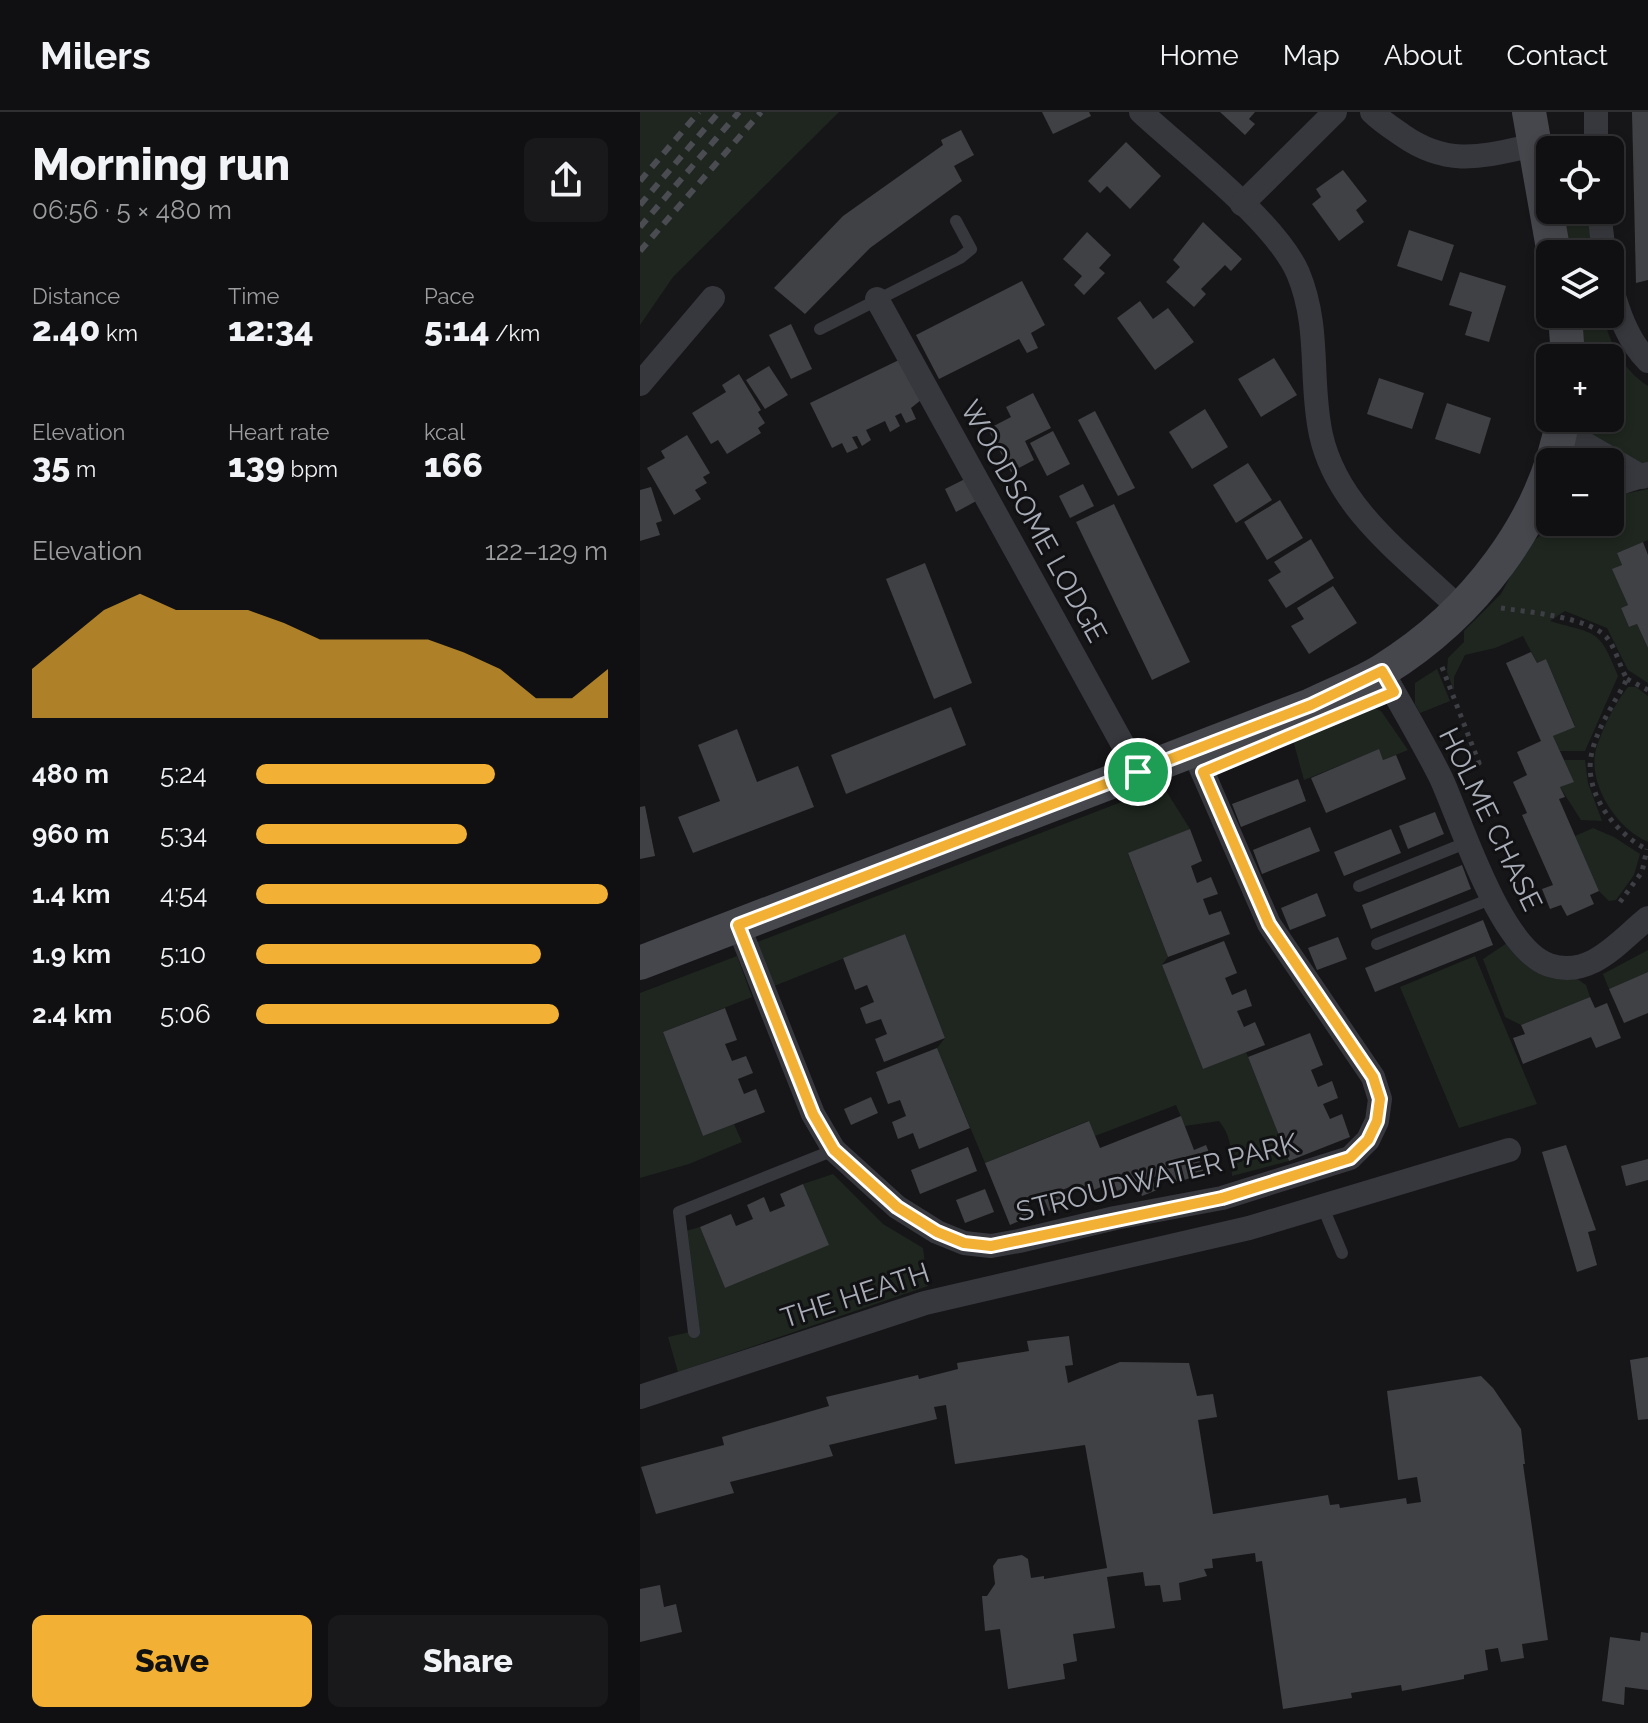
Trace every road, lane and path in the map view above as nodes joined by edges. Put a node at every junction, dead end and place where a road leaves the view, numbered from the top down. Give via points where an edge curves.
1 (1141, 112) edge
2 (1335, 112) edge
3 (1372, 112) edge
4 (1596, 112) edge
5 (1532, 128) edge
6 (1596, 136) edge
7 (1242, 204) junction
8 (956, 221) dead end
9 (713, 298) dead end
10 (877, 299) junction
11 (1624, 324) edge
12 (820, 329) dead end
13 (1648, 361) edge
14 (640, 384) edge
15 (1571, 432) edge
16 (1645, 475) edge
17 (1624, 482) edge
18 (1536, 524) edge
19 (1497, 607) dead end
20 (1460, 609) junction
21 (1382, 671) junction
22 (1627, 679) junction
23 (1648, 690) edge
24 (1193, 750) junction
25 (1138, 772) junction
26 (1468, 842) junction
27 (1647, 849) edge
28 (1359, 886) dead end
29 (1493, 898) junction
30 (1611, 913) dead end
31 (1648, 918) edge
32 (738, 925) junction
33 (1377, 944) dead end
34 (640, 963) edge
35 (834, 1150) junction
36 (1509, 1150) dead end
37 (1322, 1205) junction
38 (1342, 1253) dead end
39 (694, 1332) dead end
40 (640, 1397) edge

1 - 7 street
2 - 7 street
3 - 5 street via 1420,147 1445,156 1475,158
4 - 6 street
7 - 20 street via 1271,232 1297,272 1315,335 1321,437 1342,487 1366,521
8 - 10 lane via 971,249
9 - 14 street
10 - 12 lane
10 - 25 street, WOODSOME LODGE
11 - 13 street
15 - 16 street
16 - 17 street
18 - 20 main road
19 - 22 path via 1596,628 1609,640
20 - 21 main road
21 - 24 main road
21 - 26 street, HOLME CHASE via 1440,777
22 - 23 path
22 - 27 path via 1598,734 1591,755 1592,779 1612,823
24 - 25 main road
24 - 35 street, STROUDWATER PARK via 1269,924 1373,1077 1380,1099 1368,1140 1350,1158 1222,1198 991,1246 937,1232 897,1207
25 - 32 main road
26 - 28 lane
26 - 29 street, HOLME CHASE
27 - 30 path via 1642,872
29 - 31 street, HOLME CHASE via 1524,949 1549,965 1574,967 1605,958
29 - 33 lane
32 - 34 main road
32 - 35 street, STROUDWATER PARK via 813,1114
35 - 39 lane via 679,1212
36 - 37 street, THE HEATH
37 - 38 lane
37 - 40 street, THE HEATH via 1249,1228 925,1303

